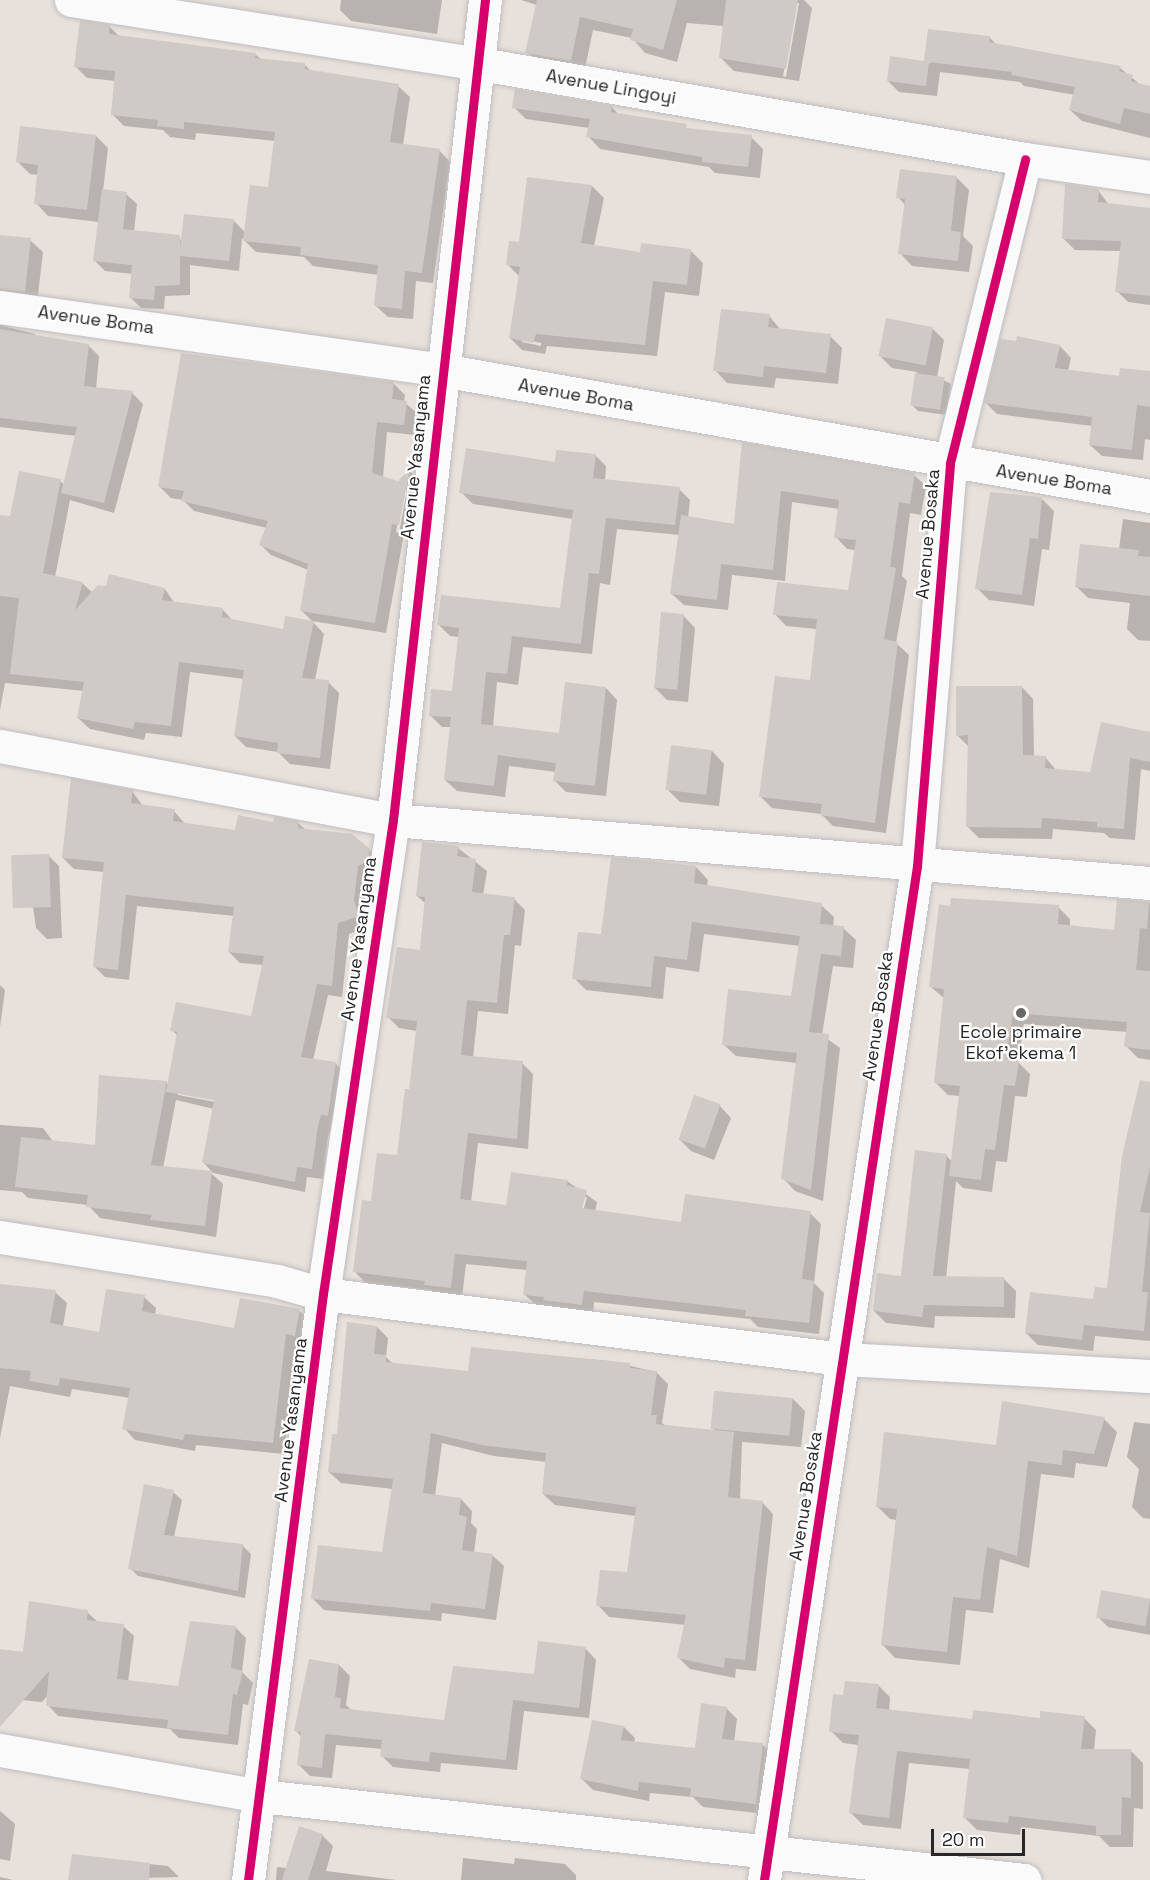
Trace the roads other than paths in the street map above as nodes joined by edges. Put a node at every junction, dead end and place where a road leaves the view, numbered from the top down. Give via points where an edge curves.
1 (71, 0) edge
2 (485, 0) edge
3 (481, 64) junction
4 (1025, 159) junction
5 (1150, 177) edge
6 (0, 307) edge
7 (441, 370) junction
8 (950, 463) junction
9 (1150, 496) edge
10 (0, 746) edge
11 (393, 820) junction
12 (917, 866) junction
13 (1150, 883) edge
14 (0, 1237) edge
15 (323, 1294) junction
16 (843, 1359) junction
17 (1150, 1376) edge
18 (0, 1750) edge
19 (261, 1796) junction
20 (766, 1866) edge
21 (248, 1880) edge
22 (1024, 1880) edge

1 - 3 street, Avenue Lingoyi
2 - 3 street, Avenue Yasanyama
3 - 4 street, Avenue Lingoyi
3 - 7 street, Avenue Yasanyama
4 - 5 street, Avenue Lingoyi
4 - 8 street, Avenue Bosaka
6 - 7 street, Avenue Boma
7 - 8 street, Avenue Boma
7 - 11 street, Avenue Yasanyama
8 - 9 street, Avenue Boma
8 - 12 street, Avenue Bosaka
10 - 11 street
11 - 12 street
11 - 15 street, Avenue Yasanyama
12 - 13 street
12 - 16 street, Avenue Bosaka
14 - 15 street via 277,1281
15 - 16 street
15 - 19 street, Avenue Yasanyama
16 - 17 street
16 - 20 street, Avenue Bosaka
18 - 19 street
19 - 20 street
19 - 21 street, Avenue Yasanyama
20 - 22 street

